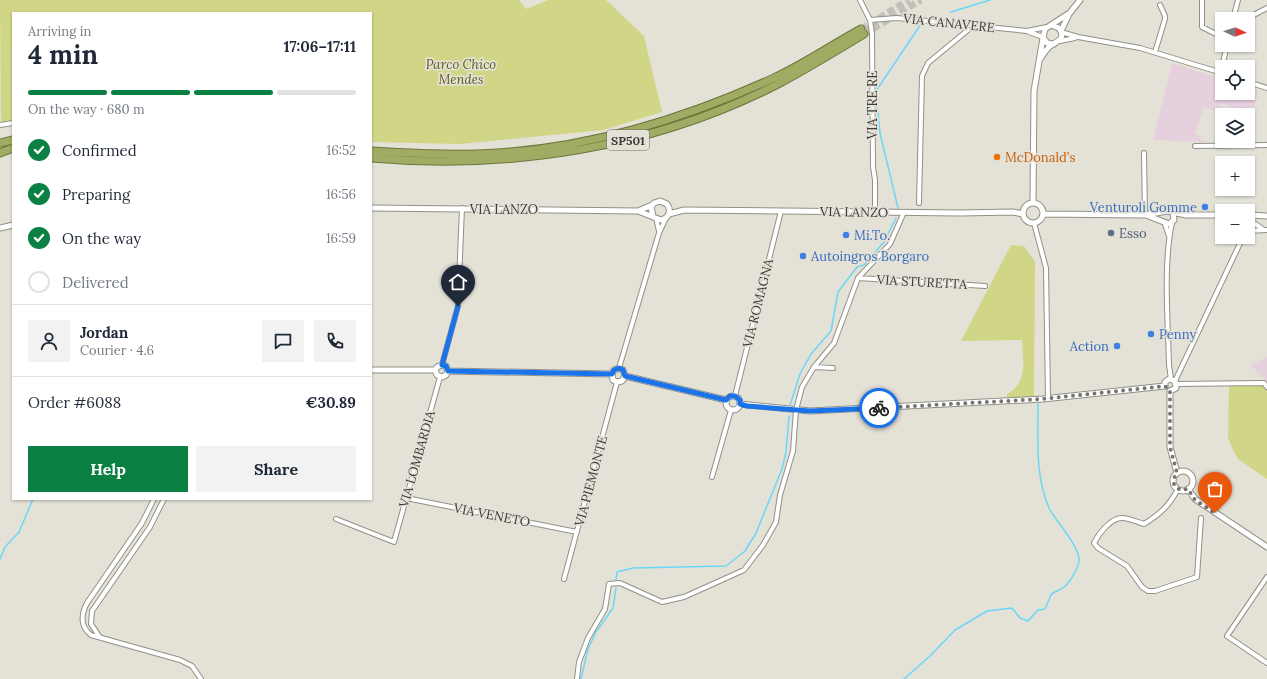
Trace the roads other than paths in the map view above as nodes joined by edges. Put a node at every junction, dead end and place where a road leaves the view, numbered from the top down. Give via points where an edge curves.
1 (860, 0) edge
2 (1080, 0) edge
3 (1202, 0) edge
4 (1238, 0) edge
5 (1160, 5) dead end
6 (1267, 8) edge
7 (1235, 12) edge
8 (1069, 14) junction
9 (1255, 14) edge
10 (870, 20) junction
11 (974, 25) junction
12 (1049, 26) junction
13 (1027, 31) junction
14 (1061, 31) junction
15 (1215, 34) edge
16 (1078, 37) junction
17 (1043, 38) junction
18 (1060, 40) junction
19 (1054, 44) junction
20 (1155, 52) junction
21 (1039, 62) junction
22 (1215, 71) edge
23 (1255, 84) edge
24 (1267, 88) edge
25 (12, 122) edge
26 (0, 125) edge
27 (12, 140) edge
28 (1, 143) edge
29 (1267, 145) edge
30 (1195, 146) dead end
31 (12, 148) edge
32 (372, 151) edge
33 (1, 152) edge
34 (1144, 153) dead end
35 (372, 158) edge
36 (919, 203) dead end
37 (1033, 203) junction
38 (652, 205) junction
39 (669, 206) junction
40 (372, 208) edge
41 (462, 208) junction
42 (638, 210) junction
43 (684, 210) junction
44 (781, 211) junction
45 (1167, 211) junction
46 (875, 212) junction
47 (904, 212) junction
48 (1173, 213) junction
49 (1023, 214) junction
50 (1043, 214) junction
51 (1145, 215) junction
52 (1186, 215) junction
53 (1215, 215) edge
54 (1255, 215) edge
55 (668, 216) junction
56 (1267, 216) edge
57 (654, 217) junction
58 (1164, 222) junction
59 (1173, 222) junction
60 (1034, 223) junction
61 (1255, 224) edge
62 (12, 225) edge
63 (0, 228) edge
64 (1265, 230) edge
65 (1255, 231) edge
66 (659, 233) junction
67 (1169, 236) junction
68 (1240, 244) edge
69 (858, 278) junction
70 (985, 286) dead end
71 (442, 365) junction
72 (814, 367) junction
73 (619, 368) junction
74 (833, 368) dead end
75 (372, 370) edge
76 (436, 370) junction
77 (448, 371) junction
78 (612, 374) junction
79 (625, 376) junction
80 (440, 377) junction
81 (1174, 381) junction
82 (617, 382) junction
83 (1165, 386) junction
84 (1267, 387) edge
85 (1170, 391) junction
86 (735, 396) junction
87 (1045, 399) junction
88 (726, 400) junction
89 (740, 404) junction
90 (731, 410) junction
91 (796, 410) junction
92 (1177, 473) junction
93 (712, 477) dead end
94 (1178, 489) junction
95 (1188, 489) junction
96 (406, 498) junction
97 (154, 500) edge
98 (164, 500) edge
99 (150, 509) junction
100 (158, 512) junction
101 (1201, 518) dead end
102 (336, 519) dead end
103 (577, 532) junction
104 (1267, 547) edge
105 (106, 576) junction
106 (1267, 577) edge
107 (564, 579) dead end
108 (113, 580) junction
109 (101, 637) junction
110 (1267, 663) edge
111 (201, 679) edge
112 (577, 679) edge

1 - 10 street, VIA TRE RE
2 - 8 street
3 - 15 street via 1202,27
4 - 7 street
5 - 20 street via 1165,20
6 - 9 street
8 - 12 street
8 - 14 street
10 - 11 street, VIA CANAVERE via 897,18
10 - 46 street, VIA TRE RE
11 - 13 street, VIA CANAVERE
11 - 36 street via 928,63 922,76
12 - 13 street, VIA CANAVERE
12 - 14 street via 1057,26
12 - 17 street via 1043,32
13 - 17 street, VIA CANAVERE
14 - 16 street
14 - 18 street
16 - 18 street
16 - 20 street
17 - 19 street via 1049,44
17 - 21 street
18 - 19 street
19 - 21 street
20 - 22 street
21 - 37 street via 1034,90
23 - 24 street
25 - 26 street
27 - 28 highway
29 - 30 street
31 - 33 highway
32 - 35 highway, SP501 via 432,155 526,150 573,144 650,126 707,107 775,77 862,32 779,83 710,114 651,134 608,145 529,158 478,162 411,162
34 - 51 street
37 - 49 street via 1026,206
37 - 50 street via 1040,206
38 - 39 street via 660,201
38 - 42 street, VIA LANZO
38 - 57 street
39 - 43 street, VIA LANZO
39 - 55 street
40 - 41 street, VIA LANZO
41 - 42 street, VIA LANZO
41 - 71 street via 458,306
42 - 57 street, VIA LANZO
43 - 44 street, VIA LANZO
43 - 55 street, VIA LANZO
44 - 46 street, VIA LANZO
44 - 86 street, VIA ROMAGNA
45 - 48 street
45 - 51 street
45 - 58 street via 1162,215
46 - 47 street, VIA LANZO
47 - 49 street, VIA LANZO
47 - 69 street via 890,244
48 - 52 street
48 - 59 street
49 - 60 street via 1027,221
50 - 51 street
50 - 60 street via 1041,219
51 - 58 street
52 - 53 street
52 - 59 street
54 - 56 street
55 - 57 street via 661,220
55 - 66 street
57 - 66 street
58 - 59 street
58 - 67 street
59 - 67 street
60 - 87 street via 1046,268
61 - 64 street
62 - 63 street
64 - 65 street
66 - 73 street
67 - 81 street via 1169,365
68 - 81 street
69 - 70 street, VIA STURETTA
69 - 72 street via 834,343
71 - 76 street
71 - 77 street via 446,366
72 - 74 street
72 - 91 street via 802,387
73 - 78 street
73 - 79 street
75 - 76 street
76 - 80 street
77 - 78 street
77 - 80 street via 445,376
78 - 82 street via 613,380
79 - 82 street via 622,381
79 - 88 street
80 - 96 street, VIA LOMBARDIA
81 - 83 street via 1165,382
81 - 84 street via 1264,383
81 - 85 street via 1174,390
82 - 103 street, VIA PIEMONTE
83 - 85 street
83 - 87 street
85 - 92 street via 1170,447
86 - 88 street via 730,396
86 - 89 street via 740,400
87 - 91 street
88 - 90 street via 727,408
89 - 90 street via 736,410
89 - 91 street
90 - 93 street
91 - 112 street via 793,451 780,495 776,522 744,570 684,597 662,602 620,583 609,584 605,609 588,638
92 - 94 street via 1173,480
92 - 95 street via 1182,471 1190,474 1192,483
94 - 95 street
94 - 101 street via 1166,509 1144,524 1124,518 1111,523 1094,542 1098,548 1127,566 1142,587 1148,591 1155,591 1197,577
95 - 104 street via 1195,500
96 - 102 street, VIA LOMBARDIA via 394,542
96 - 103 street, VIA VENETO
97 - 99 street
98 - 100 street
99 - 100 street
99 - 105 street
100 - 108 street
103 - 107 street, VIA PIEMONTE
105 - 108 street
105 - 109 street via 87,603 82,618 88,632
106 - 110 street via 1227,636
108 - 109 street via 91,616 92,627
109 - 111 street via 180,660 192,666

